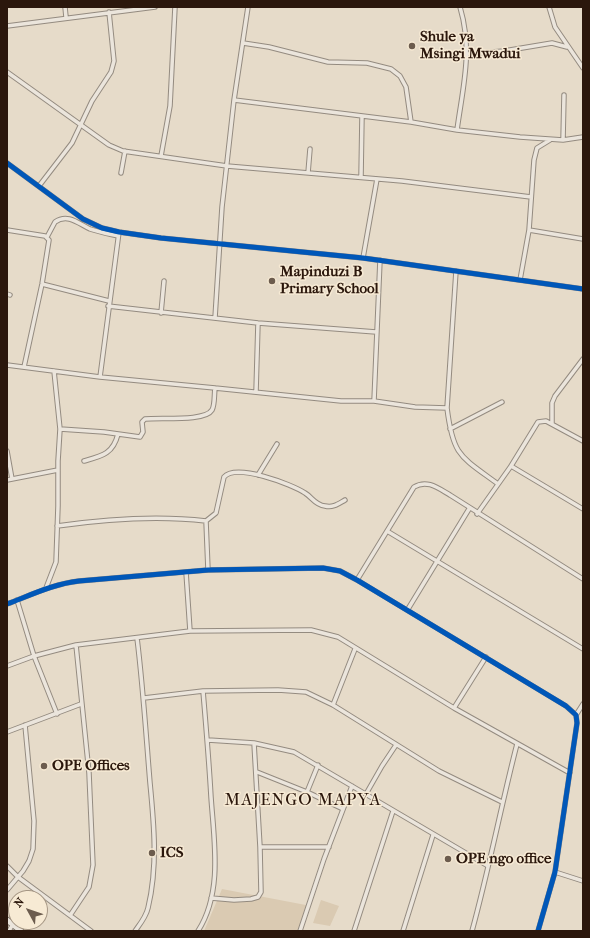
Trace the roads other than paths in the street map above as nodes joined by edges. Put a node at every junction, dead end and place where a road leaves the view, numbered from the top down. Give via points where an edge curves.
1 (65, 7) edge
2 (155, 7) edge
3 (175, 7) edge
4 (248, 7) edge
5 (460, 7) edge
6 (550, 7) edge
7 (109, 12) junction
8 (66, 18) junction
9 (7, 26) edge
10 (243, 44) junction
11 (567, 46) junction
12 (468, 54) junction
13 (583, 68) edge
14 (7, 72) edge
15 (564, 95) dead end
16 (234, 100) junction
17 (362, 116) junction
18 (411, 122) junction
19 (80, 124) junction
20 (457, 130) junction
21 (583, 137) edge
22 (550, 140) junction
23 (563, 140) junction
24 (310, 149) dead end
25 (125, 151) junction
26 (161, 156) junction
27 (7, 163) edge
28 (227, 166) junction
29 (121, 173) dead end
30 (308, 173) junction
31 (361, 177) junction
32 (377, 179) junction
33 (39, 186) junction
34 (531, 197) junction
35 (7, 230) edge
36 (529, 230) junction
37 (119, 234) junction
38 (47, 237) junction
39 (583, 239) edge
40 (218, 244) junction
41 (363, 258) junction
42 (380, 260) junction
43 (456, 271) junction
44 (164, 280) dead end
45 (520, 280) junction
46 (42, 284) junction
47 (583, 289) edge
48 (109, 301) junction
49 (108, 306) junction
50 (161, 313) junction
51 (214, 318) junction
52 (258, 323) junction
53 (376, 332) junction
54 (583, 359) edge
55 (7, 365) edge
56 (24, 367) junction
57 (54, 370) junction
58 (100, 377) junction
59 (215, 388) junction
60 (256, 392) junction
61 (374, 401) junction
62 (502, 402) dead end
63 (447, 408) junction
64 (552, 424) junction
65 (60, 429) junction
66 (450, 429) junction
67 (118, 434) junction
68 (583, 441) edge
69 (277, 444) dead end
70 (7, 451) edge
71 (84, 461) dead end
72 (511, 466) junction
73 (58, 470) junction
74 (258, 475) junction
75 (12, 479) junction
76 (7, 480) edge
77 (498, 484) junction
78 (345, 500) dead end
79 (469, 508) junction
80 (583, 509) edge
81 (478, 514) junction
82 (206, 521) junction
83 (57, 526) junction
84 (387, 531) junction
85 (437, 560) junction
86 (208, 570) junction
87 (186, 572) junction
88 (583, 579) edge
89 (357, 580) junction
90 (46, 588) junction
91 (17, 600) junction
92 (7, 604) edge
93 (408, 609) junction
94 (190, 631) junction
95 (136, 638) junction
96 (76, 645) junction
97 (583, 648) edge
98 (355, 649) junction
99 (34, 656) junction
100 (486, 657) junction
101 (7, 666) edge
102 (203, 691) junction
103 (144, 698) junction
104 (81, 704) junction
105 (583, 704) edge
106 (333, 705) junction
107 (454, 708) junction
108 (57, 714) junction
109 (576, 714) junction
110 (25, 725) junction
111 (7, 732) edge
112 (208, 740) junction
113 (254, 743) junction
114 (517, 744) junction
115 (396, 745) junction
116 (318, 765) junction
117 (257, 772) junction
118 (570, 773) junction
119 (352, 786) junction
120 (307, 792) junction
121 (366, 794) junction
122 (502, 802) junction
123 (343, 809) junction
124 (392, 811) junction
125 (433, 835) junction
126 (260, 847) junction
127 (329, 847) junction
128 (7, 866) edge
129 (488, 866) junction
130 (555, 872) junction
131 (18, 876) junction
132 (583, 881) edge
133 (7, 890) edge
134 (210, 898) junction
135 (71, 914) junction
136 (91, 931) edge
137 (135, 931) edge
138 (198, 931) edge
139 (300, 931) edge
140 (354, 931) edge
141 (403, 931) edge
142 (472, 931) edge
143 (538, 931) edge

1 - 8 street
2 - 7 street
3 - 26 street via 170,106
4 - 10 street
5 - 12 street via 466,29
6 - 11 street via 555,27
7 - 8 street
7 - 19 street via 113,66
8 - 9 street
10 - 16 street
10 - 18 street via 269,47 328,62 367,63 391,69 400,76 406,87
11 - 12 street via 552,43
11 - 13 street
12 - 20 street
14 - 19 street
15 - 23 street
16 - 17 street
16 - 28 street
17 - 18 street
17 - 31 street
18 - 20 street
19 - 25 street via 109,145
19 - 33 street via 72,143
20 - 22 street
21 - 23 street
22 - 23 street
22 - 34 street via 537,148 535,153
24 - 30 street
25 - 26 street
25 - 29 street
26 - 28 street
27 - 33 street
28 - 30 street
28 - 40 street
30 - 31 street
31 - 32 street
32 - 34 street
32 - 41 street
33 - 37 street via 84,219
34 - 36 street
35 - 38 street
36 - 39 street
36 - 45 street
37 - 38 street via 91,229 66,218 55,222
37 - 40 street
37 - 48 street
38 - 46 street via 49,242
40 - 41 street
40 - 51 street
41 - 42 street
42 - 43 street
42 - 53 street
43 - 45 street
43 - 63 street
44 - 50 street
45 - 47 street
46 - 48 street
46 - 56 street
48 - 49 street
49 - 50 street
49 - 58 street
50 - 51 street
51 - 52 street
52 - 53 street
52 - 60 street
53 - 61 street
54 - 64 street via 555,396 552,403
55 - 56 street
56 - 57 street
57 - 58 street
57 - 65 street
58 - 59 street
59 - 60 street
59 - 67 street via 213,409 207,414 200,417 145,419 142,422 141,437
60 - 61 street via 341,401
61 - 63 street via 415,407
62 - 66 street
63 - 66 street
64 - 68 street
64 - 72 street via 546,421 538,422
65 - 67 street
65 - 73 street
66 - 77 street via 458,452 463,458
67 - 71 street via 113,448
69 - 74 street
70 - 75 street
72 - 77 street
72 - 80 street
73 - 75 street
73 - 83 street
74 - 78 street via 304,492 319,505 330,507
74 - 82 street via 242,472 227,474 224,477 216,513
75 - 76 street
77 - 81 street
79 - 81 street
79 - 84 street via 434,486 420,484 414,487
79 - 85 street
81 - 88 street
82 - 83 street via 175,518 121,519
82 - 86 street
83 - 90 street via 56,562
84 - 85 street
84 - 89 street
85 - 93 street
85 - 97 street
86 - 87 street
86 - 89 street via 323,568 340,571
87 - 90 street via 79,580
87 - 94 street
89 - 93 street
90 - 91 street
91 - 92 street
91 - 99 street
93 - 100 street
94 - 95 street
94 - 98 street via 311,630 338,637
95 - 96 street
95 - 103 street
96 - 99 street
96 - 104 street
98 - 106 street
98 - 107 street
99 - 101 street
99 - 108 street
100 - 107 street
100 - 109 street
102 - 103 street
102 - 106 street via 295,691 317,696
102 - 112 street
103 - 137 street via 153,818 153,866 148,907
104 - 108 street
104 - 135 street via 89,773 93,865 88,890
105 - 109 street
106 - 115 street
107 - 114 street
108 - 110 street
109 - 118 street
110 - 111 street
110 - 131 street via 34,835 30,861
112 - 113 street
112 - 134 street via 215,862
113 - 116 street via 294,752
113 - 117 street
114 - 118 street
114 - 122 street
115 - 121 street
115 - 122 street via 439,771
116 - 119 street
116 - 120 street
117 - 120 street
117 - 126 street
118 - 130 street
119 - 121 street
119 - 123 street
120 - 123 street
121 - 124 street
122 - 129 street
123 - 127 street
124 - 125 street
124 - 140 street
125 - 129 street
125 - 141 street
126 - 127 street
126 - 134 street via 262,886 258,897 234,900
127 - 139 street
128 - 131 street
129 - 142 street
130 - 132 street
130 - 143 street
131 - 133 street
131 - 135 street
134 - 138 street
135 - 136 street

